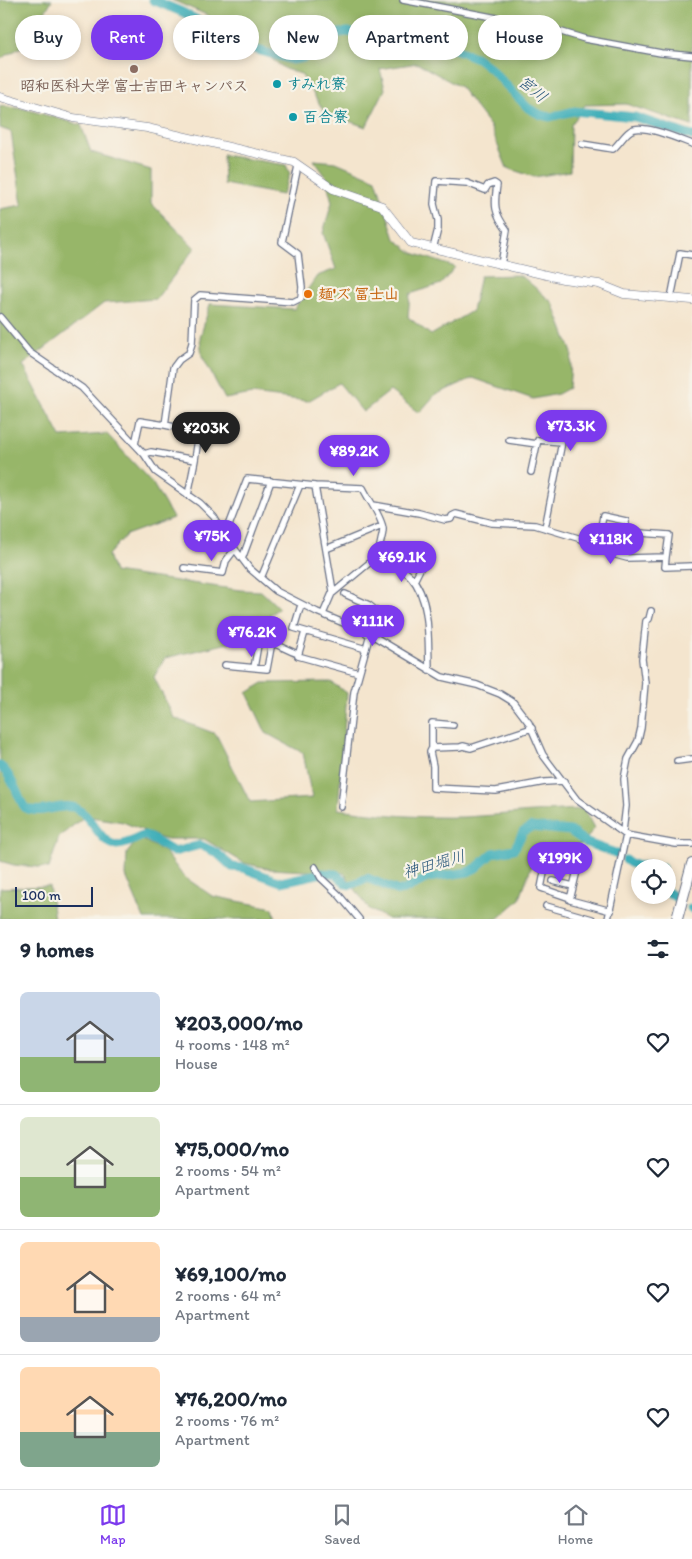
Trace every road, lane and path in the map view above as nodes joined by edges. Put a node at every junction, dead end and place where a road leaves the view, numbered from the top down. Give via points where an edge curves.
1 (403, 0) edge
2 (692, 56) edge
3 (0, 97) edge
4 (582, 144) dead end
5 (692, 144) edge
6 (298, 166) junction
7 (433, 248) junction
8 (692, 255) edge
9 (501, 265) junction
10 (671, 298) junction
11 (692, 300) edge
12 (0, 318) edge
13 (165, 425) junction
14 (509, 440) dead end
15 (135, 444) junction
16 (537, 444) junction
17 (144, 454) junction
18 (194, 460) junction
19 (531, 472) dead end
20 (271, 481) junction
21 (300, 485) junction
22 (315, 486) junction
23 (188, 495) junction
24 (373, 505) junction
25 (382, 526) junction
26 (545, 528) junction
27 (225, 536) junction
28 (598, 543) junction
29 (235, 549) junction
30 (326, 549) junction
31 (380, 554) junction
32 (666, 556) junction
33 (426, 557) dead end
34 (242, 558) junction
35 (692, 566) edge
36 (184, 568) dead end
37 (261, 578) junction
38 (414, 581) junction
39 (333, 592) junction
40 (345, 594) dead end
41 (301, 605) junction
42 (651, 610) dead end
43 (323, 614) junction
44 (305, 632) junction
45 (368, 633) junction
46 (272, 642) junction
47 (366, 649) junction
48 (298, 654) junction
49 (224, 665) dead end
50 (254, 668) junction
51 (430, 670) junction
52 (359, 673) junction
53 (453, 725) dead end
54 (532, 728) junction
55 (432, 748) junction
56 (692, 759) edge
57 (678, 761) dead end
58 (564, 781) junction
59 (341, 807) dead end
60 (624, 833) junction
61 (692, 844) edge
62 (558, 856) dead end
63 (692, 864) edge
64 (315, 867) dead end
65 (544, 873) dead end
66 (553, 881) dead end
67 (573, 886) junction
68 (692, 886) edge
69 (570, 898) junction
70 (546, 906) dead end
71 (611, 911) junction
72 (359, 919) edge
73 (592, 919) edge
74 (608, 919) edge
75 (677, 919) edge
76 (682, 919) edge

1 - 2 street via 544,27 586,39
3 - 6 street via 73,118 148,128 294,162
4 - 5 street via 610,150 630,130 638,128
6 - 7 street via 333,189 382,206 411,243
6 - 13 street via 282,242 298,254 301,298 293,302 200,295 194,300 192,343 189,353 173,368
7 - 9 street
7 - 9 street via 438,229 434,204 436,181 467,183 485,190 494,183 497,185 496,214 507,230
8 - 10 street via 680,253
9 - 10 street via 563,280 599,284 624,294
10 - 11 street
12 - 15 street via 29,352 75,382
13 - 15 street via 140,421
13 - 18 street via 200,432
14 - 16 street
15 - 17 street
16 - 19 street
16 - 26 street via 538,440 562,442
17 - 18 street via 151,452
17 - 23 street via 156,472
18 - 23 street
20 - 21 street
20 - 27 street via 247,478
20 - 34 street
21 - 22 street
21 - 37 street
22 - 24 street via 363,488
22 - 30 street
23 - 27 street via 214,517
24 - 25 street
24 - 26 street via 445,520 456,514 492,523
25 - 30 street
25 - 31 street
26 - 28 street
27 - 29 street
28 - 32 street via 627,558
28 - 32 street via 603,516 626,520 626,532 669,535
29 - 34 street
29 - 36 street via 228,557 223,573
30 - 39 street
31 - 38 street
31 - 39 street
32 - 35 street via 666,567
33 - 38 street
34 - 37 street
37 - 41 street
38 - 51 street via 425,605
39 - 43 street
40 - 45 street via 379,613 375,622 370,624
41 - 43 street
41 - 44 street via 294,628
42 - 60 street via 642,650 645,683 640,728 624,779
43 - 45 street
44 - 47 street
44 - 48 street
45 - 47 street
45 - 51 street
46 - 48 street
46 - 50 street via 267,669
46 - 50 street via 259,640
47 - 52 street
48 - 52 street
49 - 50 street
51 - 54 street via 442,677 500,694 513,702
52 - 59 street
53 - 55 street via 432,724
54 - 55 street via 471,748
54 - 58 street via 543,755
55 - 58 street via 433,788 487,792
56 - 57 street
58 - 60 street via 577,800
60 - 61 street via 676,844
60 - 71 street
62 - 67 street via 579,862
63 - 75 highway
64 - 72 street via 321,878
65 - 69 street via 541,888
66 - 67 street
67 - 69 street
68 - 76 highway
69 - 71 street
70 - 73 street
71 - 74 street

